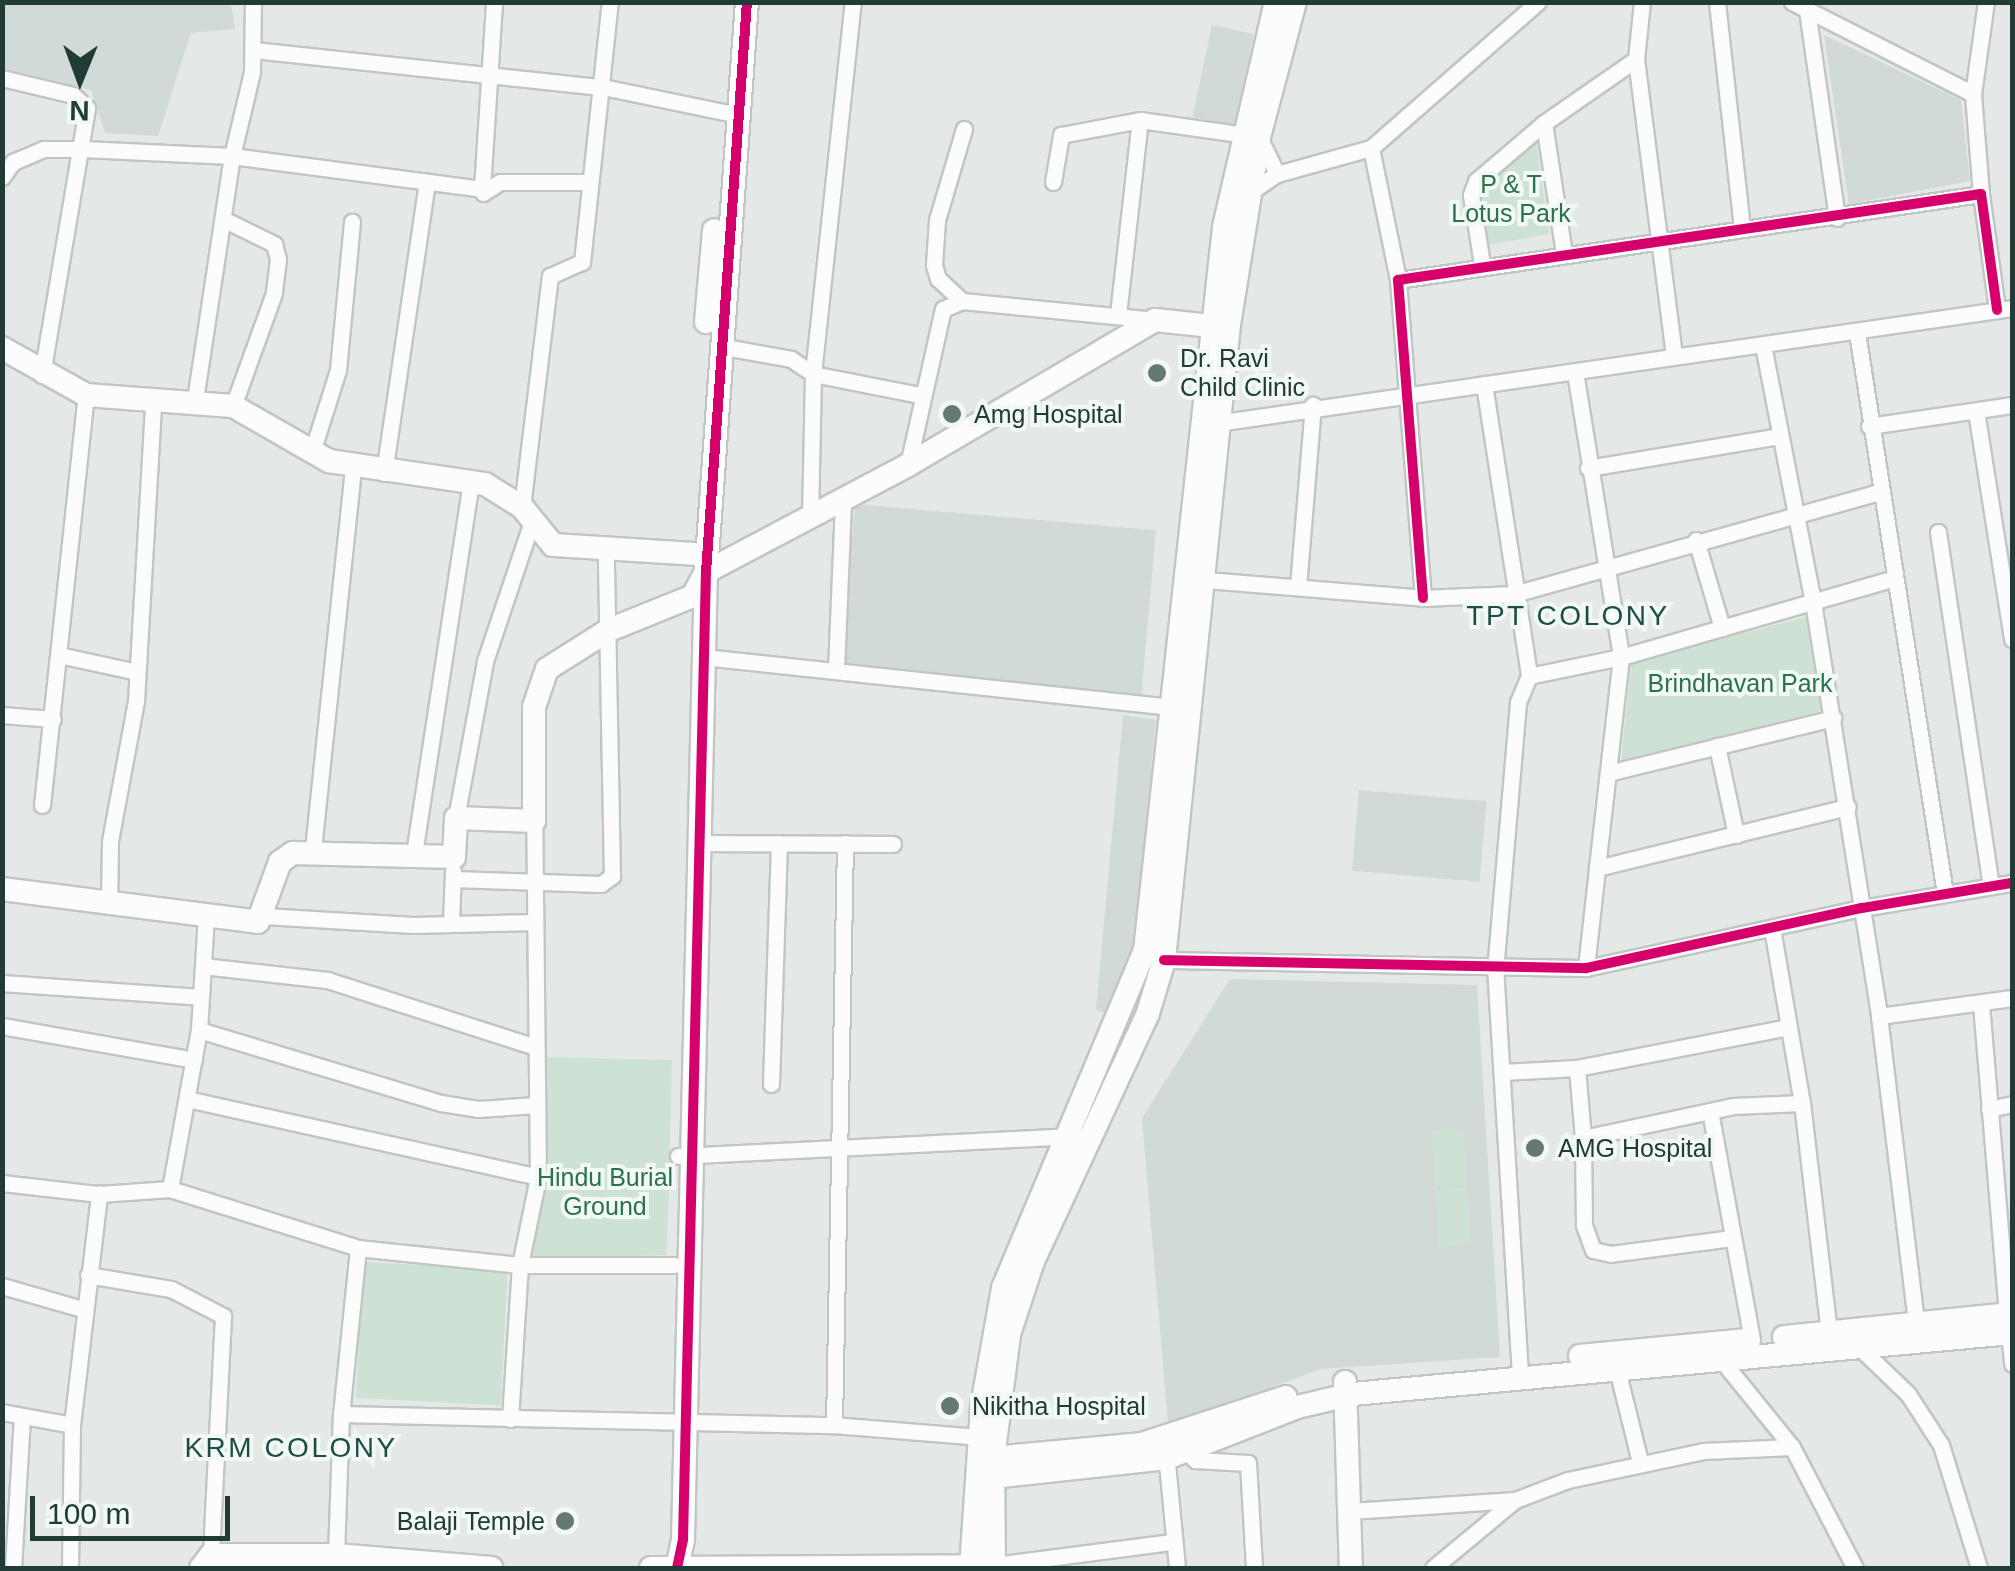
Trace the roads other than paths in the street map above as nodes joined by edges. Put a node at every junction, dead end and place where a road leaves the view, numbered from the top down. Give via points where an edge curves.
1 (253, 2) edge
2 (494, 2) edge
3 (610, 2) edge
4 (733, 2) edge
5 (747, 2) edge
6 (854, 2) edge
7 (1276, 2) edge
8 (1295, 2) edge
9 (1538, 2) edge
10 (1642, 2) edge
11 (1718, 2) edge
12 (1986, 2) edge
13 (1799, 6) edge
14 (254, 50) junction
15 (1636, 60) junction
16 (2, 78) edge
17 (494, 78) junction
18 (604, 87) junction
19 (1973, 94) junction
20 (732, 114) junction
21 (1140, 120) junction
22 (1544, 123) junction
23 (964, 129) dead end
24 (1251, 135) junction
25 (1371, 148) junction
26 (83, 149) junction
27 (232, 156) junction
28 (1277, 174) junction
29 (2, 177) edge
30 (587, 182) junction
31 (1053, 182) dead end
32 (427, 183) junction
33 (1250, 192) junction
34 (482, 193) junction
35 (1982, 194) junction
36 (1837, 218) junction
37 (225, 220) junction
38 (352, 222) dead end
39 (1742, 228) junction
40 (1656, 240) junction
41 (1564, 254) junction
42 (1482, 264) junction
43 (1398, 280) junction
44 (962, 301) junction
45 (2005, 309) edge
46 (1118, 315) junction
47 (1155, 320) junction
48 (1212, 326) junction
49 (1857, 332) junction
50 (1764, 345) junction
51 (719, 346) junction
52 (2, 348) edge
53 (1674, 357) junction
54 (1575, 372) junction
55 (813, 374) junction
56 (42, 375) junction
57 (1484, 384) junction
58 (86, 395) junction
59 (920, 395) junction
60 (1406, 395) junction
61 (195, 400) junction
62 (153, 402) junction
63 (1313, 404) junction
64 (2012, 405) edge
65 (234, 406) junction
66 (1976, 411) junction
67 (1209, 424) junction
68 (1869, 426) junction
69 (1780, 436) junction
70 (312, 452) junction
71 (908, 466) junction
72 (353, 468) junction
73 (1588, 468) junction
74 (384, 473) junction
75 (471, 482) junction
76 (1880, 492) junction
77 (844, 500) junction
78 (1794, 514) junction
79 (526, 516) junction
80 (810, 518) junction
81 (1938, 532) dead end
82 (1696, 540) junction
83 (553, 545) junction
84 (606, 551) junction
85 (523, 561) junction
86 (700, 563) junction
87 (1602, 565) junction
88 (1895, 578) junction
89 (1192, 579) junction
90 (1298, 587) junction
91 (1514, 594) junction
92 (693, 596) junction
93 (1422, 598) junction
94 (1813, 602) junction
95 (1722, 628) junction
96 (610, 630) junction
97 (2012, 640) edge
98 (59, 655) junction
99 (704, 656) junction
100 (1621, 657) junction
101 (836, 670) junction
102 (137, 672) junction
103 (1529, 676) junction
104 (1171, 706) junction
105 (2, 715) edge
106 (1833, 718) junction
107 (53, 719) junction
108 (1717, 746) junction
109 (1608, 773) junction
110 (42, 805) dead end
111 (1848, 807) junction
112 (456, 818) junction
113 (534, 821) junction
114 (1736, 834) junction
115 (700, 843) junction
116 (779, 843) junction
117 (845, 843) junction
118 (893, 844) dead end
119 (313, 849) junction
120 (414, 854) junction
121 (453, 868) junction
122 (1597, 868) junction
123 (534, 878) junction
124 (2012, 883) edge
125 (1992, 886) junction
126 (2, 889) edge
127 (1945, 893) junction
128 (109, 906) junction
129 (1862, 908) junction
130 (206, 914) junction
131 (264, 916) junction
132 (451, 922) junction
133 (533, 922) junction
134 (1772, 928) junction
135 (1164, 960) junction
136 (203, 966) junction
137 (1586, 968) junction
138 (1494, 971) junction
139 (2, 983) edge
140 (201, 997) junction
141 (2012, 998) edge
142 (1981, 1004) junction
143 (1878, 1016) junction
144 (2, 1026) edge
145 (1788, 1027) junction
146 (199, 1030) junction
147 (532, 1046) junction
148 (194, 1060) junction
149 (1577, 1068) junction
150 (1502, 1072) junction
151 (771, 1084) dead end
152 (187, 1099) junction
153 (1802, 1103) junction
154 (2012, 1104) edge
155 (537, 1105) junction
156 (1989, 1108) junction
157 (1710, 1111) junction
158 (1077, 1137) junction
159 (1583, 1138) junction
160 (837, 1147) junction
161 (684, 1156) junction
162 (538, 1177) junction
163 (2, 1183) edge
164 (170, 1189) junction
165 (99, 1194) junction
166 (1732, 1238) junction
167 (358, 1248) junction
168 (520, 1265) junction
169 (674, 1265) junction
170 (88, 1275) junction
171 (2, 1286) edge
172 (82, 1309) junction
173 (1916, 1323) junction
174 (2010, 1324) edge
175 (1834, 1332) junction
176 (1752, 1340) junction
177 (1858, 1346) junction
178 (1719, 1357) junction
179 (2012, 1364) edge
180 (1518, 1368) junction
181 (1616, 1369) junction
182 (1346, 1388) junction
183 (2, 1412) edge
184 (341, 1414) junction
185 (22, 1416) junction
186 (510, 1419) junction
187 (677, 1420) junction
188 (834, 1424) junction
189 (72, 1425) junction
190 (979, 1437) junction
191 (1792, 1447) junction
192 (1172, 1449) junction
193 (1640, 1462) junction
194 (992, 1468) junction
195 (1515, 1500) junction
196 (1350, 1511) junction
197 (1171, 1542) junction
198 (1093, 1548) junction
199 (336, 1555) junction
200 (206, 1561) edge
201 (677, 1561) edge
202 (982, 1567) edge
203 (13, 1568) edge
204 (70, 1568) edge
205 (491, 1568) edge
206 (651, 1568) edge
207 (1094, 1568) edge
208 (1177, 1568) edge
209 (1254, 1568) edge
210 (1351, 1568) edge
211 (1435, 1568) edge
212 (1855, 1568) edge
213 (1978, 1568) edge

1 - 14 street
2 - 17 street
3 - 18 street
4 - 20 street
5 - 20 street
6 - 55 street
7 - 24 street
8 - 24 street
9 - 25 street
10 - 15 street
11 - 39 street
12 - 19 street
13 - 19 street
13 - 36 street
14 - 17 street
14 - 27 street
15 - 22 street
15 - 40 street
16 - 26 street via 85,101
17 - 18 street
17 - 34 street
18 - 20 street
18 - 30 street
19 - 35 street
20 - 51 street
20 - 86 street
21 - 24 street
21 - 31 street via 1062,135
21 - 46 street
22 - 41 street
22 - 42 street via 1472,187
23 - 44 street via 937,220 934,265 938,279
24 - 28 street
24 - 33 street
24 - 48 street
25 - 28 street
25 - 43 street
26 - 27 street
26 - 29 street via 44,150 13,162
26 - 56 street via 67,209
27 - 32 street
27 - 37 street
28 - 33 street
30 - 34 street via 531,180
30 - 79 street via 580,268 550,276
32 - 34 street
32 - 74 street
33 - 67 street
35 - 36 street
35 - 45 street
36 - 39 street
37 - 61 street
37 - 65 street via 274,244 278,259 274,293
38 - 70 street via 338,370
39 - 40 street
40 - 41 street
40 - 53 street
41 - 42 street
42 - 43 street
43 - 60 street
44 - 46 street
44 - 59 street via 939,314
45 - 49 street
46 - 47 street
47 - 48 street
47 - 71 street
48 - 67 street
49 - 50 street
49 - 68 street
50 - 53 street
50 - 69 street
51 - 55 street via 791,358
51 - 86 street
52 - 56 street
53 - 54 street
54 - 57 street
54 - 73 street
55 - 59 street
55 - 80 street
56 - 58 street
57 - 60 street
57 - 91 street
58 - 62 street
58 - 98 street
59 - 71 street
60 - 63 street
60 - 93 street
61 - 62 street
61 - 65 street
62 - 102 street
63 - 67 street
63 - 90 street
64 - 66 street
65 - 70 street
66 - 68 street
66 - 97 street
67 - 89 street
68 - 76 street
69 - 73 street
69 - 78 street
70 - 72 street
71 - 77 street
72 - 74 street
72 - 119 street
73 - 87 street
74 - 75 street
75 - 79 street
75 - 120 street
76 - 78 street
76 - 88 street
77 - 80 street
77 - 101 street
78 - 82 street
78 - 94 street
79 - 83 street
79 - 85 street
80 - 86 street
81 - 125 street
82 - 87 street
82 - 95 street
83 - 84 street
83 - 85 street
84 - 86 street
84 - 96 street
85 - 112 street via 485,662
86 - 92 street
86 - 99 street
87 - 91 street
87 - 100 street
88 - 94 street
88 - 127 street
89 - 90 street
89 - 104 street
89 - 135 street
90 - 93 street
91 - 93 street
91 - 103 street
92 - 96 street
92 - 161 street
94 - 95 street
94 - 106 street
95 - 100 street
96 - 113 street via 547,669 538,684
96 - 123 street via 612,876 602,884
98 - 102 street
98 - 107 street
99 - 101 street
99 - 115 street
100 - 103 street
100 - 109 street
101 - 104 street
102 - 128 street via 110,840
103 - 138 street via 1518,702
104 - 158 street via 1144,951
105 - 107 street
106 - 108 street
106 - 111 street
107 - 110 street
108 - 109 street
108 - 114 street
109 - 122 street
111 - 114 street
111 - 129 street
112 - 113 street
112 - 121 street
113 - 123 street
114 - 122 street
115 - 116 street
115 - 161 street
116 - 117 street
116 - 151 street
117 - 118 street
117 - 160 street
119 - 120 street
119 - 131 street via 280,862
120 - 121 street
121 - 123 street
121 - 132 street
122 - 137 street
123 - 133 street
124 - 125 street
125 - 127 street
126 - 128 street
127 - 129 street
128 - 130 street
129 - 134 street
129 - 143 street
130 - 131 street via 248,923
130 - 136 street
131 - 132 street
132 - 133 street
133 - 147 street
134 - 137 street
134 - 145 street
135 - 138 street
135 - 158 street via 1148,1012
136 - 140 street
136 - 147 street via 327,980
137 - 138 street
138 - 150 street
139 - 140 street
140 - 146 street
141 - 142 street
142 - 143 street
142 - 156 street
143 - 173 street
144 - 148 street
145 - 149 street
145 - 153 street
146 - 148 street
146 - 155 street via 441,1102 478,1109
147 - 155 street
148 - 152 street
149 - 150 street
149 - 159 street
150 - 180 street
152 - 162 street
152 - 164 street
153 - 157 street
153 - 175 street
154 - 156 street
155 - 162 street
156 - 174 street
157 - 159 street
157 - 166 street
158 - 160 street
158 - 190 street via 1004,1288
158 - 194 street via 1016,1310
159 - 166 street via 1584,1225 1593,1250
160 - 161 street
160 - 188 street
161 - 169 street
161 - 187 street
162 - 168 street
163 - 165 street
164 - 165 street
164 - 167 street
165 - 170 street
166 - 176 street
167 - 168 street
167 - 184 street
168 - 169 street
168 - 186 street
169 - 187 street
170 - 172 street
170 - 200 street via 171,1289 223,1316
171 - 172 street
172 - 189 street
173 - 174 street
173 - 175 street
174 - 177 street
174 - 179 street
175 - 176 street
175 - 177 street
176 - 180 street
177 - 178 street
177 - 213 street via 1908,1394 1941,1445
178 - 181 street
178 - 191 street
180 - 181 street
180 - 182 street
181 - 193 street
182 - 192 street
182 - 196 street
183 - 185 street
184 - 186 street
184 - 199 street
185 - 189 street
185 - 203 street
186 - 187 street
187 - 188 street
187 - 201 street via 683,1539
188 - 190 street
189 - 204 street
190 - 202 street
191 - 193 street
191 - 212 street
192 - 194 street
192 - 197 street
192 - 209 street via 1195,1460 1248,1463
193 - 195 street
194 - 202 street
195 - 196 street
195 - 211 street
196 - 210 street
197 - 198 street
197 - 208 street
198 - 202 street
198 - 207 street
199 - 200 street
199 - 205 street
201 - 202 street
201 - 206 street

